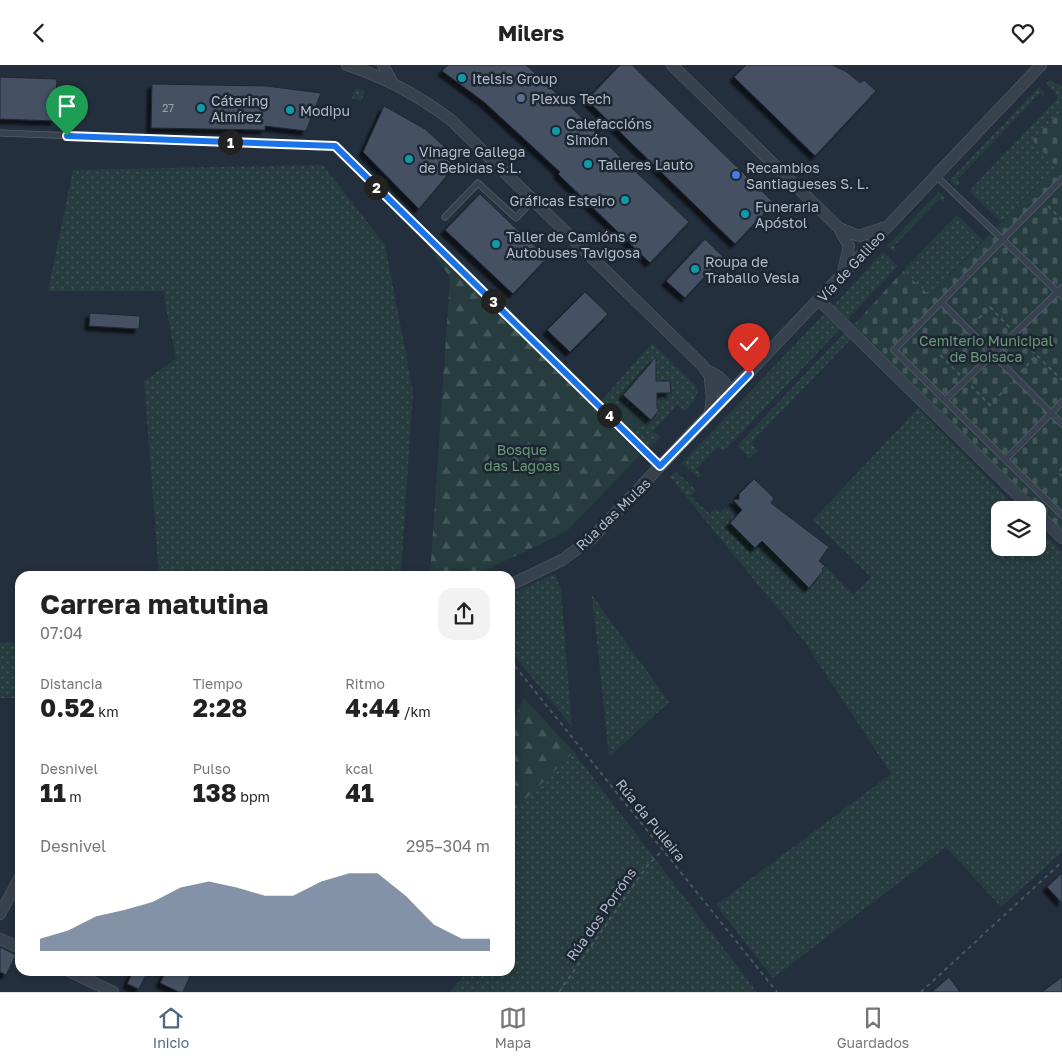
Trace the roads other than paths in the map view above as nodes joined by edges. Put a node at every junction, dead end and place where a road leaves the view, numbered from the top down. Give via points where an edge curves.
1 (347, 65) edge
2 (383, 65) edge
3 (672, 65) edge
4 (1041, 65) edge
5 (370, 67) edge
6 (392, 82) junction
7 (0, 133) edge
8 (936, 176) junction
9 (1062, 179) edge
10 (533, 200) junction
11 (445, 217) dead end
12 (888, 226) junction
13 (839, 228) junction
14 (859, 236) junction
15 (1002, 239) junction
16 (872, 243) junction
17 (849, 246) junction
18 (857, 258) junction
19 (842, 275) junction
20 (1061, 292) edge
21 (819, 300) junction
22 (941, 302) junction
23 (993, 354) junction
24 (706, 370) junction
25 (749, 374) junction
26 (730, 393) junction
27 (945, 400) junction
28 (1062, 402) edge
29 (1052, 413) junction
30 (710, 414) junction
31 (1062, 423) edge
32 (1006, 459) junction
33 (660, 466) junction
34 (1025, 501) edge
35 (1062, 515) edge
36 (1046, 522) edge
37 (1062, 538) edge
38 (515, 583) edge
39 (15, 886) edge
40 (0, 914) edge
41 (0, 939) edge
42 (15, 946) edge
43 (79, 976) edge
44 (113, 992) edge

1 - 5 street
2 - 6 street
3 - 13 street
4 - 8 street, Vía de Galileo
5 - 6 street
6 - 10 street via 451,121
7 - 33 lane via 335,146
8 - 12 street, Vía de Galileo
8 - 15 lane
9 - 15 lane
10 - 11 lane via 516,218 478,183
10 - 24 street
12 - 14 street
12 - 16 street, Vía de Galileo
13 - 14 street
13 - 17 street
14 - 16 street
14 - 17 street
15 - 20 lane
15 - 22 lane
16 - 18 street, Vía de Galileo
17 - 18 street
17 - 19 street
18 - 19 street, Vía de Galileo
19 - 21 street, Vía de Galileo
20 - 23 lane
21 - 25 street, Vía de Galileo
21 - 34 street
22 - 23 lane
22 - 27 lane via 894,351
23 - 27 lane
23 - 29 lane
24 - 25 street via 728,376
24 - 26 street via 717,387
24 - 30 street via 711,382
25 - 26 street, Vía de Galileo
26 - 30 street, Vía de Galileo
27 - 32 lane
28 - 29 lane
29 - 31 lane
29 - 32 lane
30 - 33 street, Vía de Galileo
32 - 35 lane
33 - 38 street, Rúa das Mulas via 605,525 576,550 548,568
36 - 37 street
39 - 40 street
41 - 42 street
43 - 44 street

